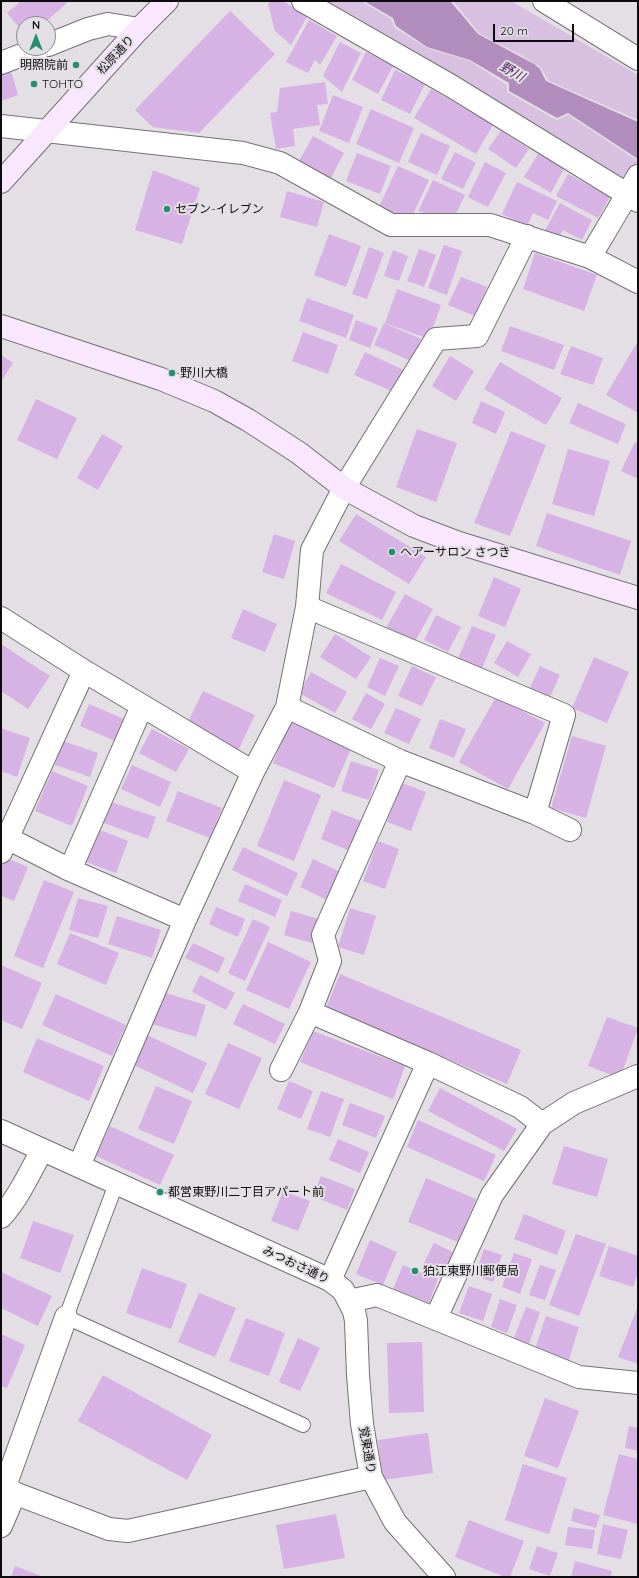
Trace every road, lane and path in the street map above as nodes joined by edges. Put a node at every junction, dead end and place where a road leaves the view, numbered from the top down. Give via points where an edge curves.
1 (167, 1) edge
2 (303, 1) edge
3 (544, 1) edge
4 (139, 29) junction
5 (56, 42) edge
6 (19, 56) edge
7 (638, 59) edge
8 (1, 63) edge
9 (1, 126) edge
10 (46, 132) junction
11 (1, 182) edge
12 (634, 189) edge
13 (527, 236) junction
14 (590, 257) junction
15 (638, 282) edge
16 (1, 326) edge
17 (344, 488) junction
18 (638, 598) edge
19 (307, 607) junction
20 (1, 618) edge
21 (84, 671) junction
22 (142, 706) junction
23 (287, 707) junction
24 (400, 761) junction
25 (253, 772) junction
26 (535, 813) junction
27 (570, 830) dead end
28 (4, 845) edge
29 (70, 870) junction
30 (185, 920) junction
31 (310, 1012) junction
32 (428, 1063) junction
33 (281, 1070) dead end
34 (638, 1076) edge
35 (542, 1124) junction
36 (1, 1131) edge
37 (42, 1150) junction
38 (78, 1166) junction
39 (116, 1184) junction
40 (1, 1217) edge
41 (330, 1280) junction
42 (349, 1301) junction
43 (66, 1317) junction
44 (436, 1318) junction
45 (638, 1383) edge
46 (303, 1425) dead end
47 (371, 1477) junction
48 (7, 1490) edge
49 (1, 1526) edge
50 (444, 1577) edge

1 - 4 street, 松原通り
2 - 12 street
3 - 7 street
4 - 5 street via 108,24
4 - 10 street, 松原通り
6 - 8 street
9 - 10 street
10 - 11 street, 松原通り
10 - 13 street via 243,154 280,163 391,224 490,225
12 - 14 street
13 - 14 street
13 - 17 street via 477,336 436,339
14 - 15 street
16 - 17 street via 161,379 214,401 299,453
17 - 18 street via 436,535
17 - 19 street via 312,550
19 - 23 street
19 - 26 street via 564,715
20 - 21 street
21 - 22 street
21 - 28 street
22 - 25 street
22 - 29 street
23 - 24 street
23 - 25 street
24 - 26 street
24 - 31 street via 323,935 330,961
25 - 30 street
26 - 27 street
28 - 29 street
29 - 30 street
30 - 38 street
31 - 32 street
31 - 33 street
32 - 35 street via 520,1107
32 - 41 street
34 - 35 street via 574,1103
35 - 44 street via 492,1195
36 - 37 street, みつおさ通り
37 - 38 street, みつおさ通り
37 - 40 street via 20,1190
38 - 39 street, みつおさ通り
39 - 41 street, みつおさ通り
39 - 43 lane
41 - 42 street, みつおさ通り via 343,1290
42 - 44 street via 377,1295
42 - 47 street, 覚東通り via 356,1321 362,1417
43 - 46 lane
43 - 48 street
44 - 45 street via 579,1377
47 - 48 street via 128,1531 109,1529
47 - 50 street, 覚東通り via 395,1522
48 - 49 street

